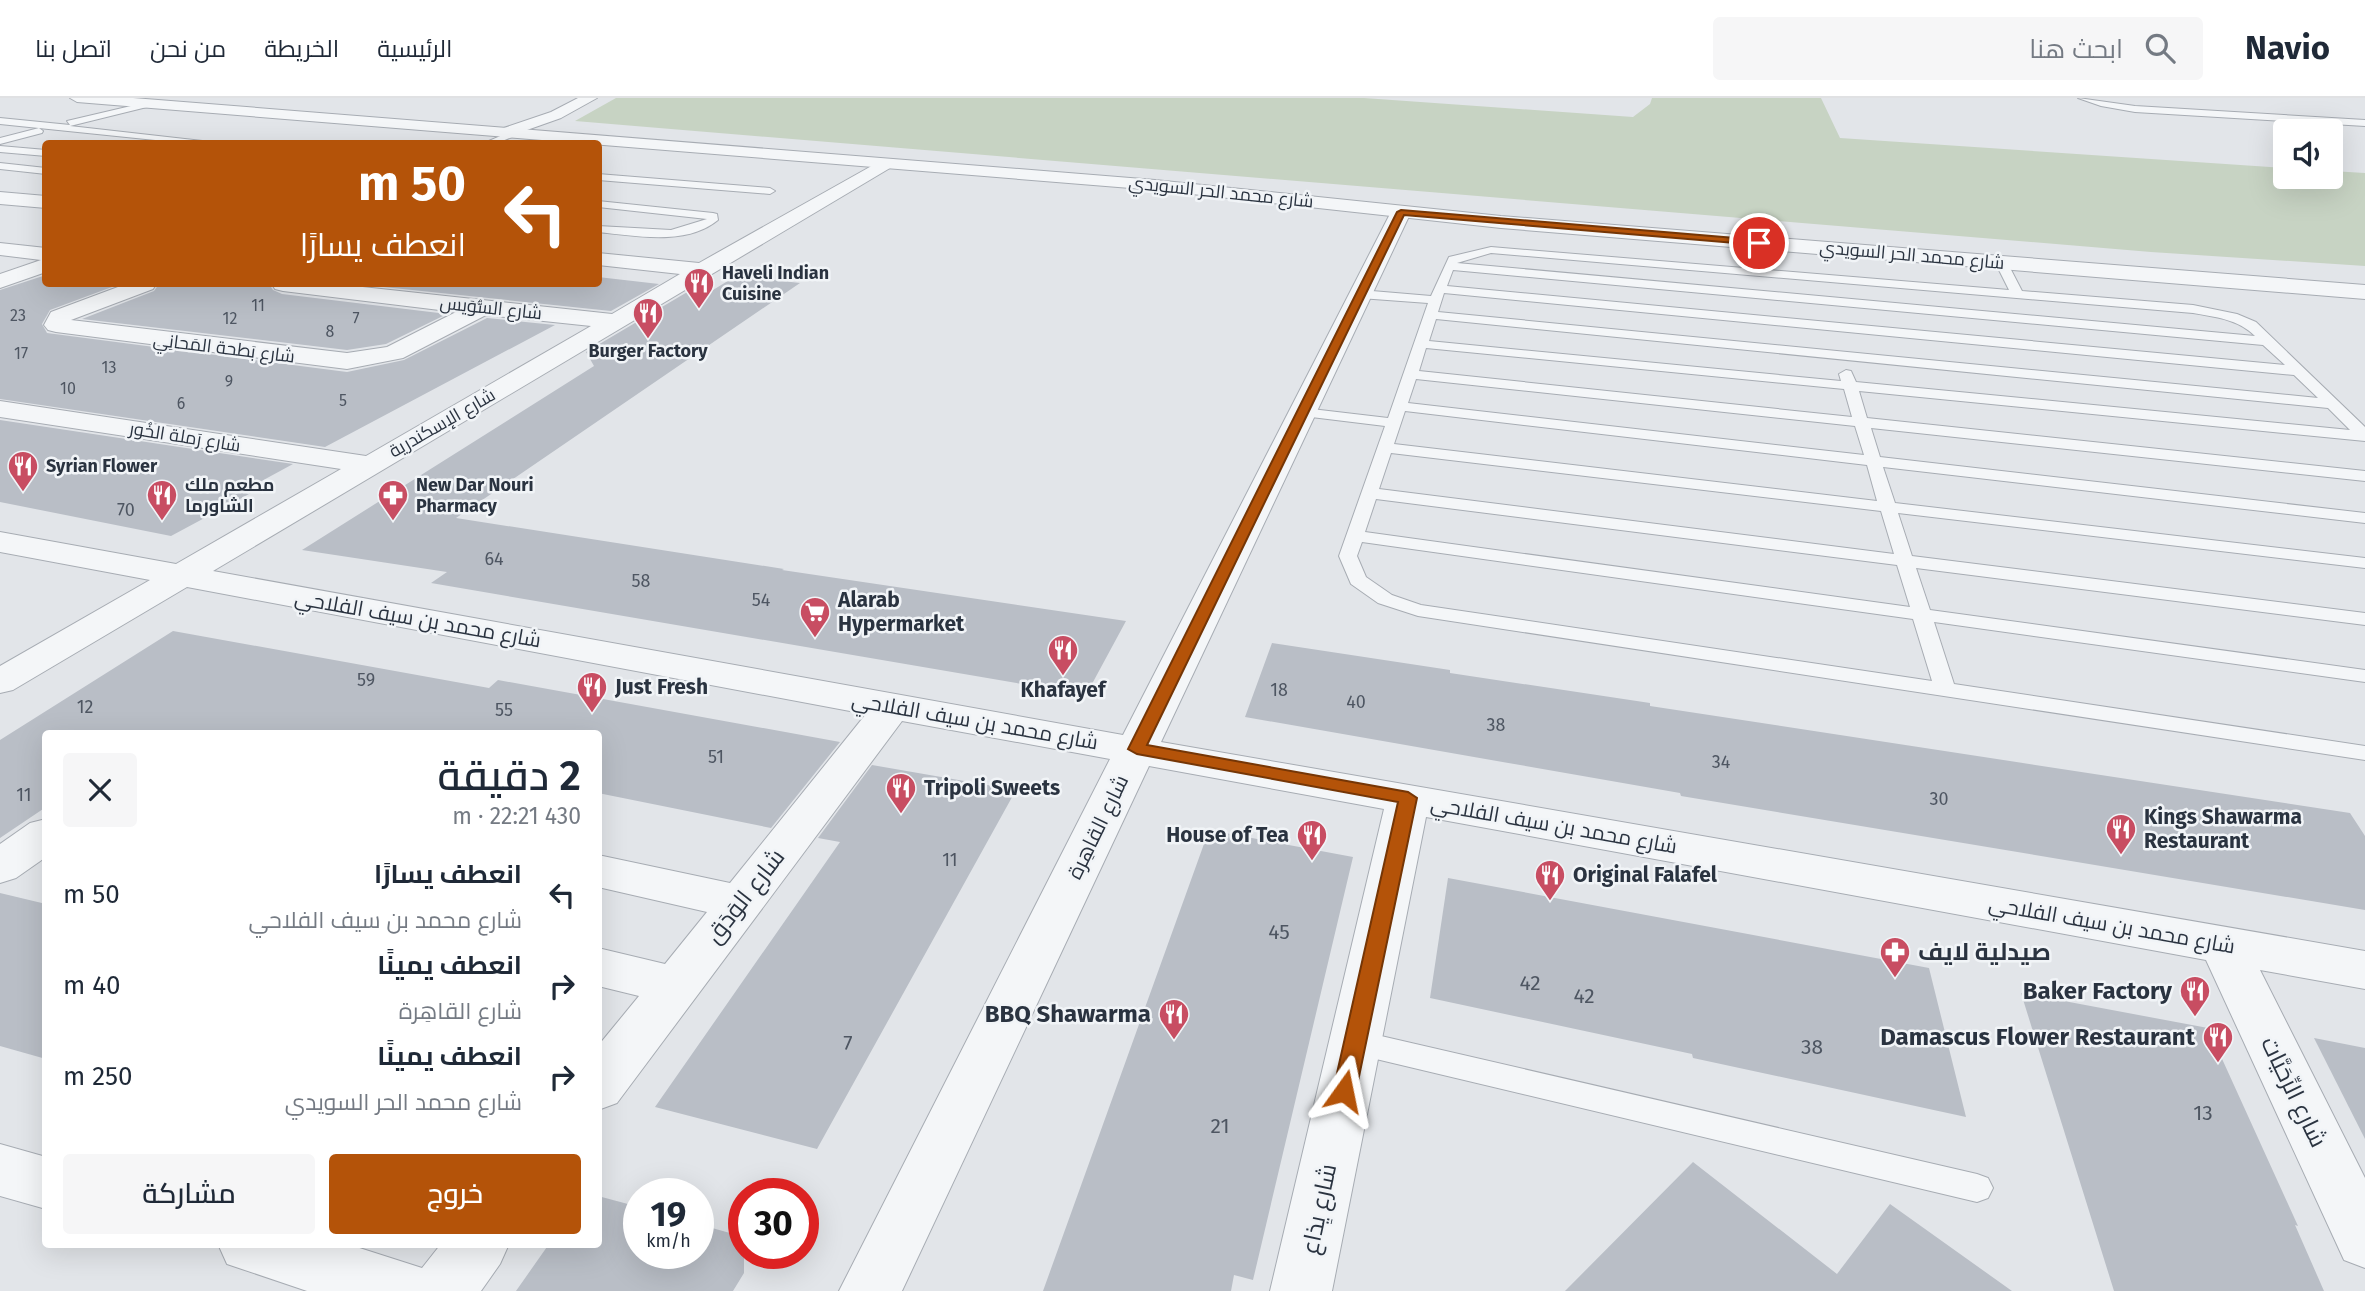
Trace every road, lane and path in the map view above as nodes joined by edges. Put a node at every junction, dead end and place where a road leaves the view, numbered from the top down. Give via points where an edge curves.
1 (77, 98) edge
2 (590, 98) edge
3 (607, 98) edge
4 (2082, 98) edge
5 (148, 104) junction
6 (0, 111) edge
7 (25, 113) dead end
8 (556, 115) junction
9 (63, 116) dead end
10 (574, 116) junction
11 (89, 119) junction
12 (0, 121) edge
13 (2365, 123) edge
14 (54, 128) junction
15 (0, 132) edge
16 (515, 134) junction
17 (26, 135) junction
18 (182, 140) edge
19 (498, 140) edge
20 (589, 140) edge
21 (0, 141) edge
22 (602, 141) edge
23 (0, 149) edge
24 (42, 153) edge
25 (884, 164) junction
26 (0, 166) edge
27 (42, 171) edge
28 (602, 177) edge
29 (770, 191) dead end
30 (0, 198) edge
31 (42, 202) edge
32 (602, 204) edge
33 (1401, 212) junction
34 (602, 229) edge
35 (1627, 246) junction
36 (0, 249) edge
37 (42, 254) edge
38 (602, 259) edge
39 (2001, 262) junction
40 (42, 266) edge
41 (1450, 266) junction
42 (703, 270) junction
43 (1815, 277) junction
44 (0, 281) edge
45 (137, 287) edge
46 (308, 287) edge
47 (2365, 292) edge
48 (1360, 294) junction
49 (2017, 294) junction
50 (1823, 301) junction
51 (1436, 302) junction
52 (482, 308) junction
53 (616, 321) junction
54 (1830, 326) junction
55 (2268, 341) junction
56 (1422, 344) junction
57 (1840, 356) junction
58 (2299, 371) junction
59 (1410, 374) junction
60 (1849, 386) junction
61 (2332, 404) junction
62 (0, 409) edge
63 (1303, 412) junction
64 (1396, 415) junction
65 (1861, 424) junction
66 (1385, 448) junction
67 (1873, 463) junction
68 (370, 465) junction
69 (2365, 476) edge
70 (1370, 493) junction
71 (1888, 507) junction
72 (2365, 518) edge
73 (1355, 536) junction
74 (0, 542) edge
75 (1905, 562) junction
76 (2365, 564) edge
77 (182, 575) junction
78 (1922, 614) junction
79 (2365, 619) edge
80 (2365, 676) edge
81 (0, 682) edge
82 (1945, 690) junction
83 (892, 707) junction
84 (1137, 749) junction
85 (2365, 753) edge
86 (1408, 798) junction
87 (42, 837) edge
88 (0, 867) edge
89 (602, 872) edge
90 (740, 902) junction
91 (2223, 944) junction
92 (602, 968) edge
93 (2365, 970) edge
94 (675, 986) junction
95 (1355, 1042) junction
96 (602, 1082) edge
97 (0, 1170) edge
98 (42, 1182) edge
99 (1977, 1188) dead end
100 (2365, 1240) edge
101 (261, 1248) edge
102 (476, 1248) edge
103 (404, 1291) edge
104 (443, 1291) edge
105 (870, 1291) edge
106 (1301, 1291) edge

1 - 5 street, شارع محمد الحر السويدي
2 - 8 street
3 - 10 street
4 - 13 lane via 2123,108
5 - 11 lane
5 - 16 street, شارع محمد الحر السويدي
6 - 7 lane
8 - 10 street
8 - 16 street
9 - 11 lane
10 - 16 street
11 - 14 lane
12 - 14 lane
14 - 17 lane
14 - 18 lane
15 - 17 lane
16 - 19 lane
16 - 20 street, شارع محمد الحر السويدي
17 - 21 lane
22 - 25 street, شارع محمد الحر السويدي
23 - 24 lane
25 - 33 street, شارع محمد الحر السويدي via 1207,190
25 - 42 street, شارع الإسكندرية
26 - 27 lane
28 - 29 lane
30 - 31 street
32 - 34 lane via 713,219 666,235
33 - 35 street, شارع محمد الحر السويدي
33 - 48 street, شارع القاهِرة
35 - 39 street, شارع محمد الحر السويدي
35 - 41 lane via 1491,250 1453,259
35 - 43 lane
36 - 37 street
38 - 42 street
39 - 47 street, شارع محمد الحر السويدي
39 - 49 lane
40 - 44 street
41 - 50 lane
41 - 51 lane
42 - 53 street, شارع الإسكندرية
43 - 49 lane
43 - 50 lane
45 - 52 street, شارع بَطحة المَحانِي via 66,313 56,325 314,359 364,360 402,350
46 - 52 street, شارع السُّوَيس
48 - 51 lane
48 - 63 street, شارع القاهِرة
49 - 55 lane via 2193,309 2251,325
50 - 54 lane
50 - 55 lane
51 - 54 lane
51 - 56 lane
51 - 57 lane
52 - 53 street, شارع السُّوَيس
53 - 68 street, شارع الإسكندرية
54 - 57 lane
54 - 58 lane
55 - 58 lane
56 - 59 lane
56 - 60 lane
57 - 60 lane
57 - 61 lane
58 - 61 lane
59 - 64 lane
59 - 65 lane
60 - 61 lane via 2365,436
60 - 65 lane
62 - 68 street, شارع رَملة الخُور
63 - 64 lane
63 - 84 street, شارع القاهِرة
64 - 66 lane
64 - 67 lane
65 - 67 lane
65 - 69 lane
66 - 70 lane
66 - 71 lane
67 - 71 lane
67 - 72 lane
68 - 77 street, شارع الإسكندرية
70 - 73 lane
70 - 75 lane
71 - 75 lane
71 - 76 lane
73 - 78 lane
73 - 82 lane via 1348,556 1358,580 1385,599 1418,610
74 - 77 street, شارع محمد بن سيف الفلاحي
75 - 78 lane
75 - 79 lane
77 - 81 street, شارع الإسكندرية
77 - 83 street, شارع محمد بن سيف الفلاحي
78 - 80 lane
78 - 82 lane
82 - 85 lane
83 - 84 street, شارع محمد بن سيف الفلاحي
83 - 90 street, شارع الوَدَق
84 - 86 street, شارع محمد بن سيف الفلاحي
84 - 105 street, شارع القاهِرة
86 - 91 street, شارع محمد بن سيف الفلاحي
86 - 95 street, شارع يِذاع
87 - 88 street
89 - 90 street
90 - 94 street, شارع الوَدَق
91 - 93 street, شارع محمد بن سيف الفلاحي
91 - 100 street, شارع الرِّحَيَّات
92 - 94 street
94 - 96 street, شارع الوَدَق
95 - 99 lane
95 - 106 street, شارع يِذاع
97 - 98 street
101 - 103 street
102 - 104 street

